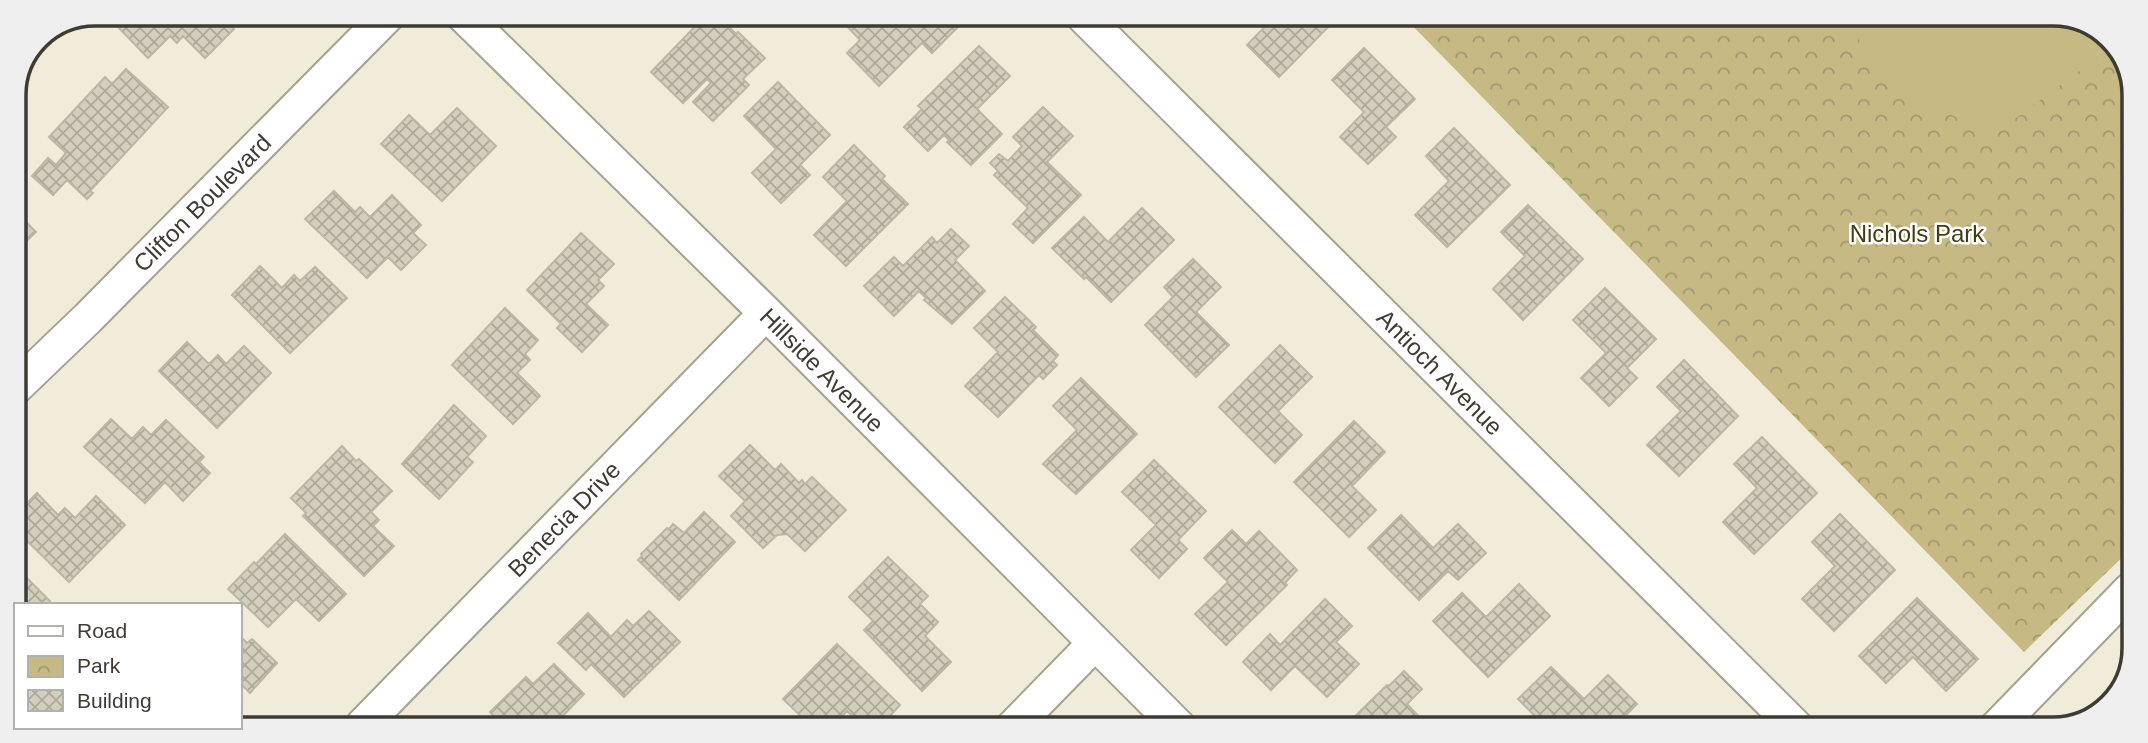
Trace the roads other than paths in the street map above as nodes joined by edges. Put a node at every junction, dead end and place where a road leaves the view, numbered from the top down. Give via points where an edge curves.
1 (377, 26) edge
2 (474, 26) edge
3 (1093, 26) edge
4 (766, 313) junction
5 (26, 377) edge
6 (2122, 598) edge
7 (1095, 643) junction
8 (371, 717) edge
9 (1023, 717) edge
10 (1169, 717) edge
11 (1785, 717) edge
12 (2007, 717) edge

1 - 5 street, Clifton Boulevard
2 - 4 street, Hillside Avenue
3 - 11 street, Antioch Avenue
4 - 7 street, Hillside Avenue
4 - 8 street, Benecia Drive
6 - 12 street
7 - 9 street
7 - 10 street, Hillside Avenue

